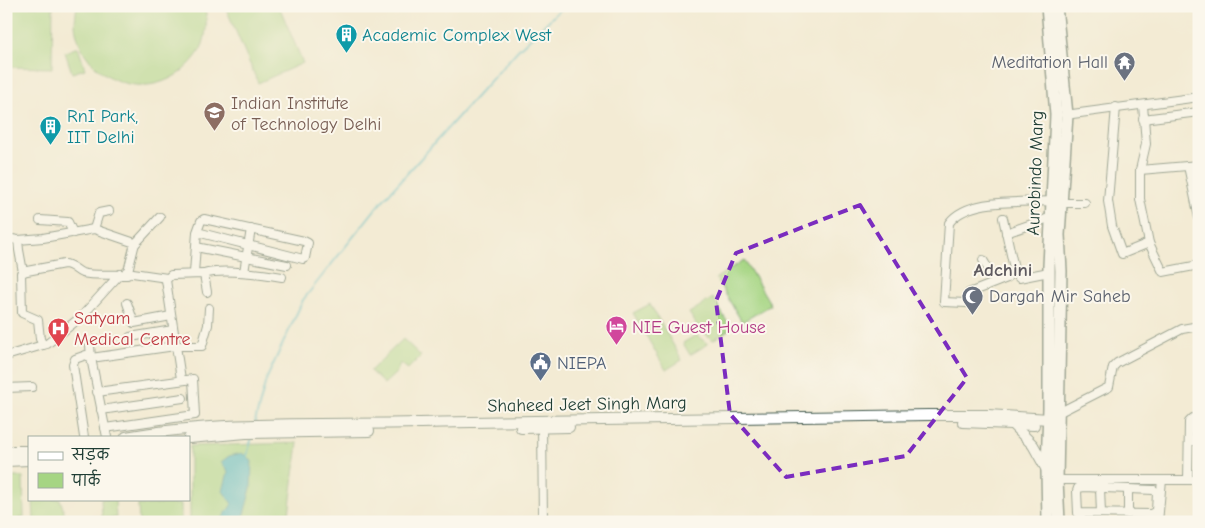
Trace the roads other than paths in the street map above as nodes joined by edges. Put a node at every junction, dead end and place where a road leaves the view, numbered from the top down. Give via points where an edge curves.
1 (1048, 6) edge
2 (1056, 6) edge
3 (1199, 97) edge
4 (1143, 105) junction
5 (1116, 107) junction
6 (1199, 112) edge
7 (1061, 115) junction
8 (1144, 118) junction
9 (1199, 165) edge
10 (1188, 166) junction
11 (1140, 170) junction
12 (1056, 202) junction
13 (1086, 203) dead end
14 (108, 211) dead end
15 (160, 217) dead end
16 (1052, 217) junction
17 (1003, 218) dead end
18 (1199, 218) edge
19 (40, 220) dead end
20 (94, 229) junction
21 (251, 229) junction
22 (197, 232) junction
23 (73, 233) junction
24 (1006, 233) junction
25 (6, 238) edge
26 (18, 240) junction
27 (1149, 243) junction
28 (135, 244) junction
29 (248, 245) junction
30 (196, 247) junction
31 (246, 257) junction
32 (983, 260) dead end
33 (287, 265) dead end
34 (1199, 265) edge
35 (23, 272) junction
36 (244, 272) junction
37 (1049, 272) junction
38 (123, 273) junction
39 (194, 273) junction
40 (204, 274) junction
41 (282, 277) dead end
42 (167, 278) junction
43 (1007, 278) dead end
44 (996, 282) junction
45 (207, 292) dead end
46 (934, 302) dead end
47 (944, 302) junction
48 (127, 303) dead end
49 (209, 308) dead end
50 (171, 316) junction
51 (1199, 326) edge
52 (173, 330) junction
53 (130, 337) dead end
54 (42, 345) junction
55 (90, 346) dead end
56 (175, 346) junction
57 (6, 356) edge
58 (91, 358) junction
59 (181, 379) junction
60 (32, 387) dead end
61 (6, 388) edge
62 (97, 392) junction
63 (183, 398) dead end
64 (101, 410) junction
65 (1199, 417) edge
66 (1054, 420) junction
67 (542, 424) junction
68 (1013, 425) junction
69 (105, 428) junction
70 (254, 429) junction
71 (84, 436) edge
72 (107, 436) edge
73 (132, 436) edge
74 (190, 438) edge
75 (1189, 441) junction
76 (1199, 441) edge
77 (28, 450) edge
78 (6, 451) edge
79 (28, 460) edge
80 (6, 461) edge
81 (1047, 471) junction
82 (1057, 480) junction
83 (1162, 480) junction
84 (1188, 480) junction
85 (1199, 480) edge
86 (1103, 485) junction
87 (1128, 489) junction
88 (1101, 513) junction
89 (1128, 514) junction
90 (543, 522) edge
91 (1048, 522) edge
92 (1059, 522) edge
93 (1158, 522) edge

1 - 7 highway, Aurobindo Marg
2 - 7 highway, Aurobindo Marg
3 - 4 street
4 - 5 street
4 - 8 street
5 - 7 street
5 - 27 street via 1108,201 1112,226 1122,254
6 - 8 street
7 - 12 highway, Aurobindo Marg
8 - 11 street via 1146,144
9 - 10 street
10 - 11 street
10 - 18 street
11 - 27 street via 1140,199
12 - 13 street
12 - 16 highway, Aurobindo Marg
12 - 47 street via 975,206 953,218 948,228
12 - 66 highway, Aurobindo Marg via 1061,271
14 - 20 street via 99,213
15 - 28 street
16 - 24 street
16 - 37 highway, Aurobindo Marg
17 - 24 street
19 - 23 street via 68,222
20 - 23 street
20 - 28 street
21 - 22 street via 205,219
21 - 29 street
21 - 29 street via 304,241 308,246 303,259
22 - 29 street
22 - 30 street
23 - 26 street
24 - 37 street via 1019,278
25 - 26 street
26 - 35 street
27 - 34 street via 1162,272
28 - 38 street
29 - 31 street
30 - 31 street
30 - 39 street
31 - 33 street
31 - 36 street
32 - 44 street
35 - 38 street via 68,264 85,273
35 - 54 street via 20,276 22,313 38,320
36 - 40 street
36 - 41 street
37 - 66 highway, Aurobindo Marg
38 - 42 street
38 - 54 street via 81,318
39 - 40 street
39 - 42 street
40 - 45 street
42 - 50 street
43 - 44 street
44 - 47 street via 969,292 966,303
46 - 47 street
48 - 50 street via 134,323
49 - 56 street via 204,344
50 - 52 street
51 - 66 street via 1182,329 1117,363 1113,367 1109,387
52 - 53 street
52 - 56 street
54 - 57 street
55 - 58 street
56 - 58 street
56 - 59 street
58 - 62 street
58 - 71 street via 86,355 75,359 73,366
59 - 62 street
59 - 69 street via 193,379 195,415
60 - 61 street
62 - 64 street
63 - 64 street
64 - 69 street
65 - 75 street via 1189,422
66 - 67 main road, Shaheed Jeet Singh Marg via 928,415
66 - 68 main road, Shaheed Jeet Singh Marg
66 - 81 highway, Aurobindo Marg
66 - 82 highway via 1058,440
67 - 68 main road, Shaheed Jeet Singh Marg via 976,422
67 - 70 main road, Shaheed Jeet Singh Marg via 468,428
67 - 90 street
68 - 81 main road via 1033,445
69 - 72 street
70 - 73 main road, Shaheed Jeet Singh Marg via 206,426
70 - 74 main road, Shaheed Jeet Singh Marg
75 - 76 street
75 - 84 street
77 - 78 main road
79 - 80 main road
81 - 91 highway, Aurobindo Marg
82 - 86 street
82 - 92 highway
83 - 84 street
83 - 86 street
83 - 93 street
84 - 85 street
86 - 87 street
86 - 88 street
86 - 88 street via 1078,488 1077,491 1078,513
87 - 89 street
87 - 89 street via 1154,490 1157,493 1154,514
88 - 89 street

